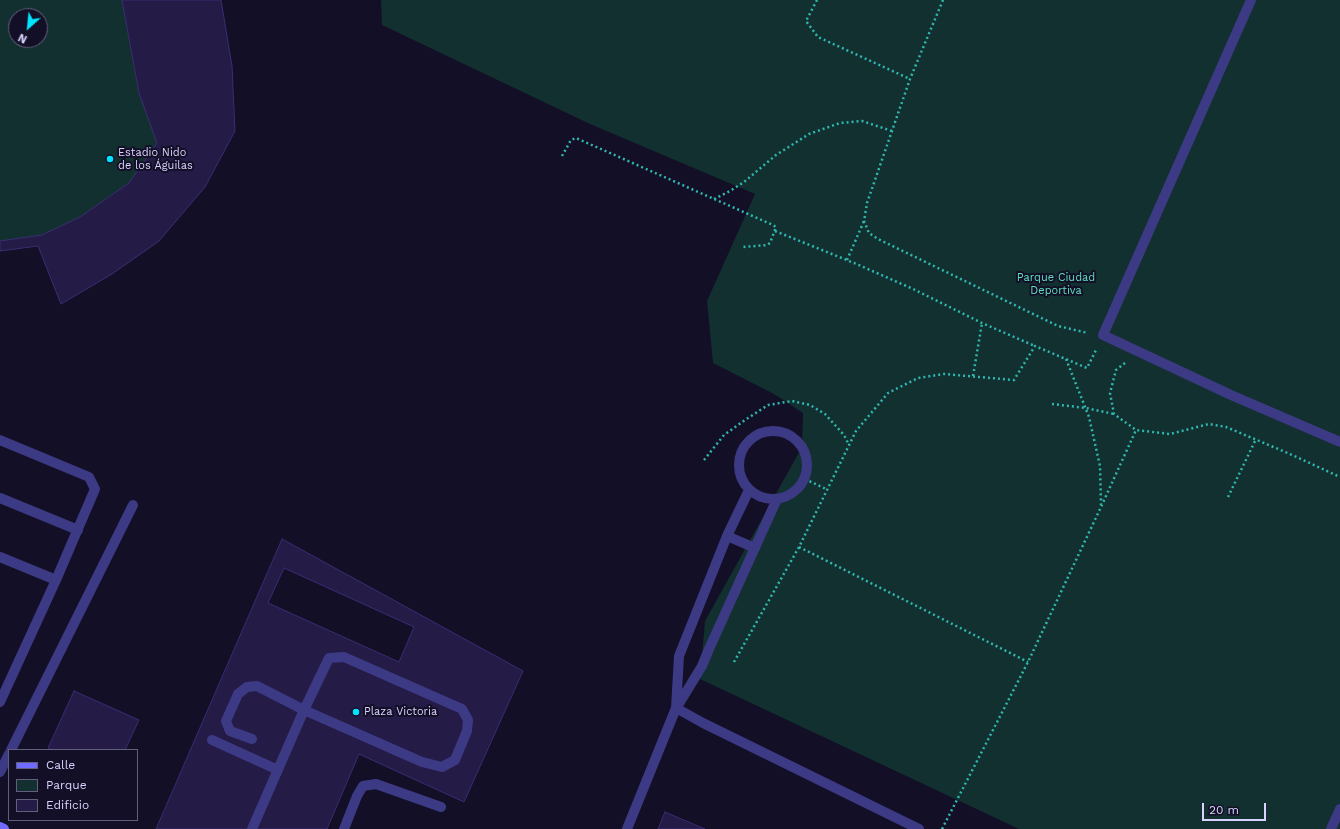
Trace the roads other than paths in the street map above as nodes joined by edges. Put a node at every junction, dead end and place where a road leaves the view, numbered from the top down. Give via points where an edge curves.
1 (1251, 0) edge
2 (0, 440) edge
3 (1340, 442) edge
4 (749, 490) junction
5 (0, 498) edge
6 (777, 500) junction
7 (133, 505) dead end
8 (78, 530) junction
9 (727, 536) junction
10 (755, 548) junction
11 (0, 557) edge
12 (56, 580) junction
13 (0, 702) edge
14 (676, 708) junction
15 (304, 710) junction
16 (252, 739) dead end
17 (212, 740) dead end
18 (11, 749) edge
19 (8, 756) edge
20 (278, 770) junction
21 (0, 772) edge
22 (441, 808) dead end
23 (1340, 809) edge
24 (0, 827) edge
25 (4, 829) edge
26 (252, 829) edge
27 (344, 829) edge
28 (627, 829) edge
29 (919, 829) edge
30 (1331, 829) edge

1 - 3 street via 1103,335 1231,395
2 - 8 street via 89,477 95,489
4 - 6 street via 764,498
4 - 6 street via 739,468 741,454 751,439 768,431 786,433 801,444 808,461 805,479 794,493
4 - 9 street
5 - 8 street
6 - 10 street
7 - 18 street
8 - 12 street
9 - 10 street
9 - 14 street via 679,656
10 - 14 street via 704,660
11 - 12 street
12 - 13 street
14 - 28 street
14 - 29 street
15 - 15 street via 329,658 344,657 462,708 468,720 467,731 455,760 442,767 422,762
15 - 16 street via 257,686 247,687 238,694 226,720 230,731
15 - 20 street
17 - 20 street
19 - 21 street
20 - 26 street
22 - 27 street via 376,784 363,786
23 - 30 street
24 - 25 main road

